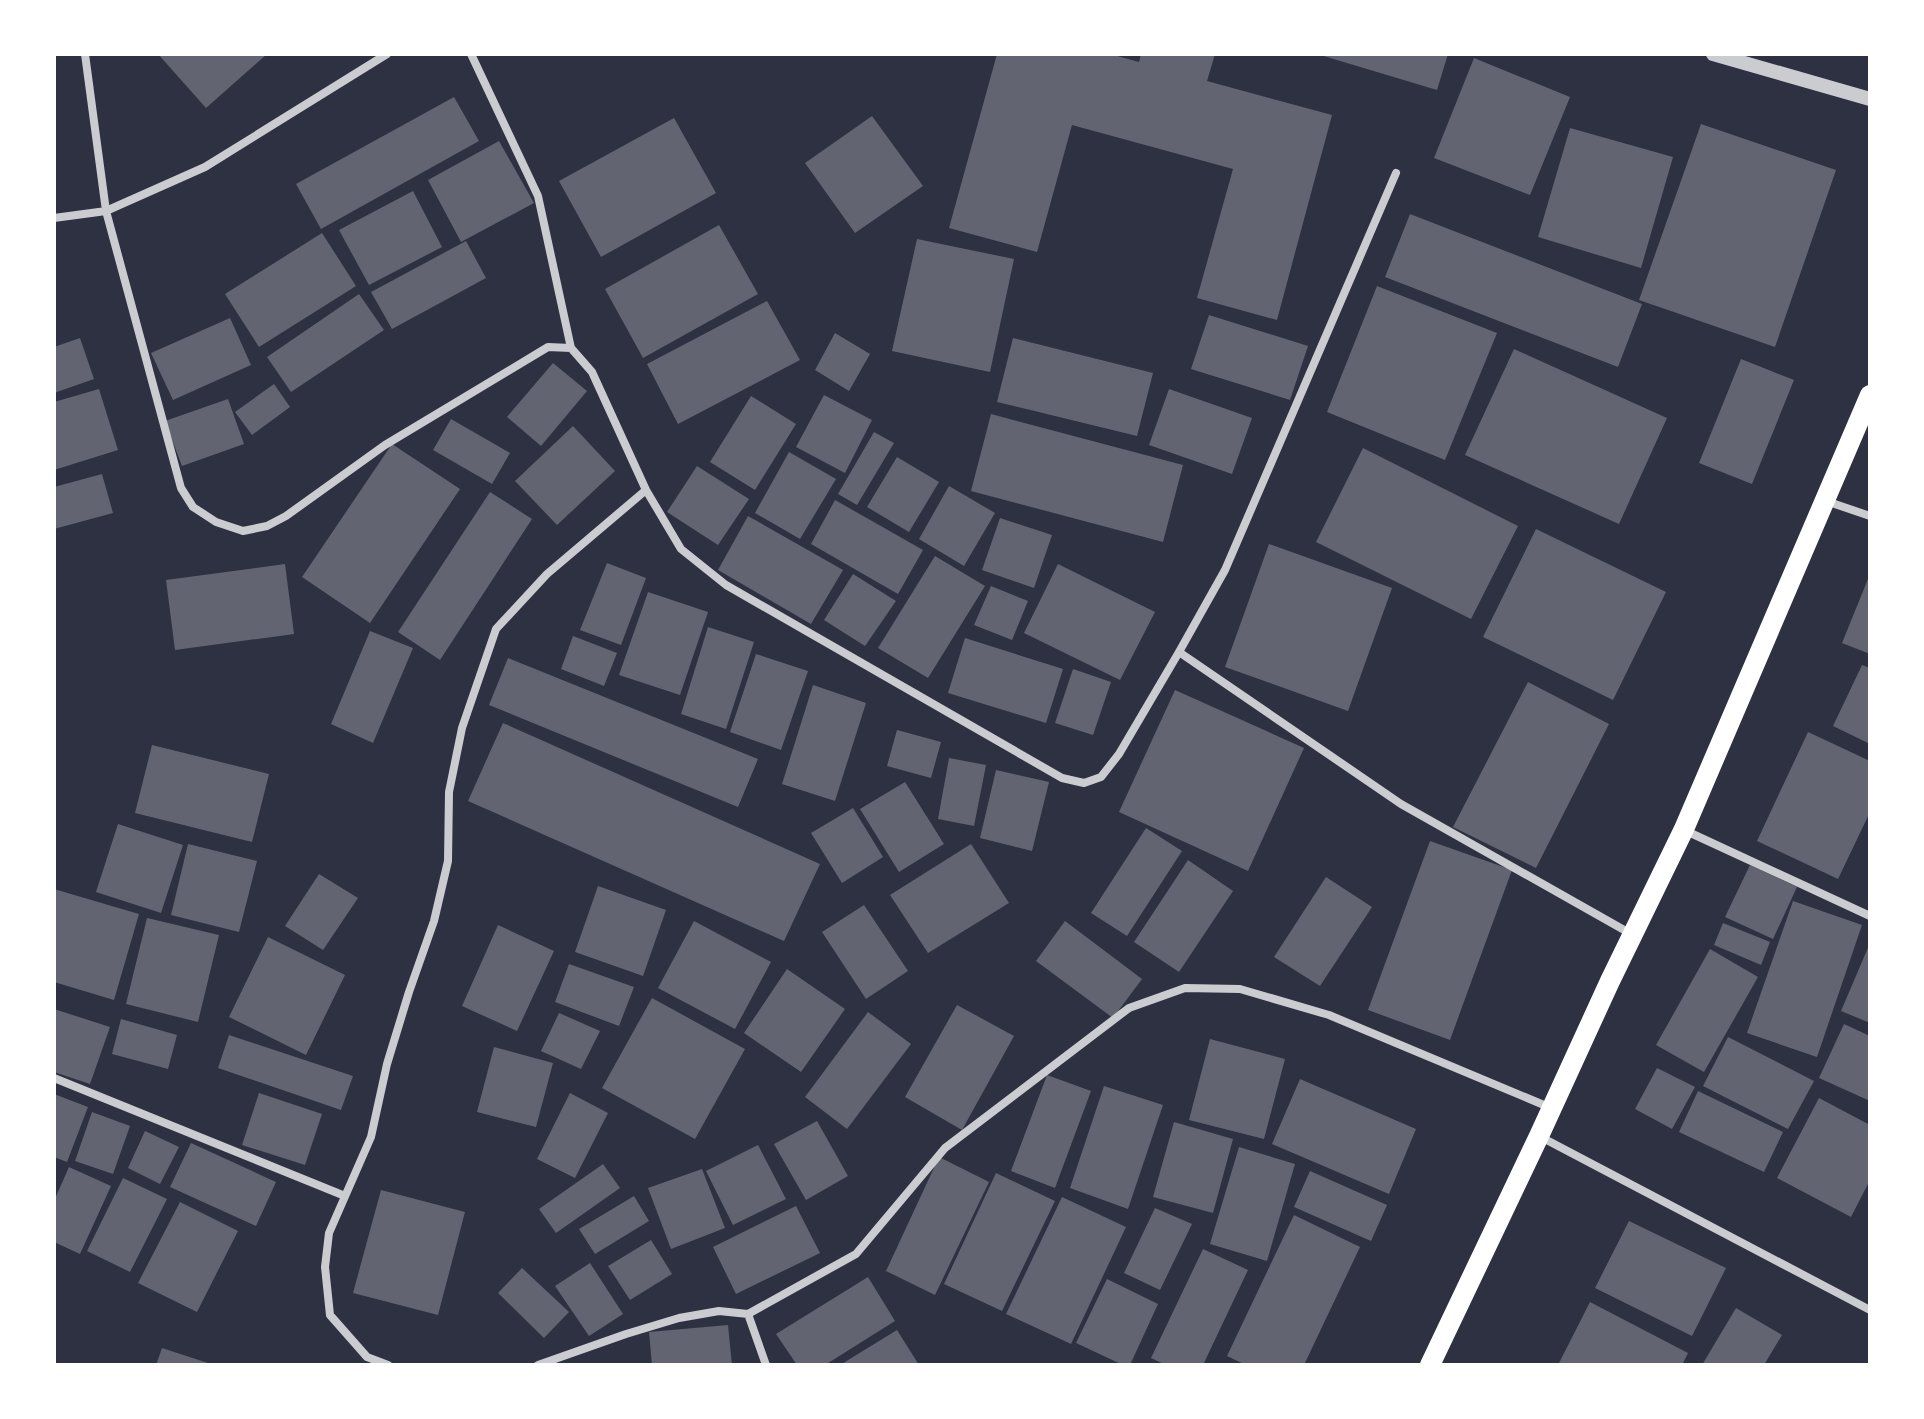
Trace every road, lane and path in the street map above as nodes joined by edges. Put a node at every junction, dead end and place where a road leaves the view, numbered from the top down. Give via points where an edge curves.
1 (85, 54) edge
2 (387, 54) edge
3 (471, 54) edge
4 (1713, 54) edge
5 (1870, 99) edge
6 (1396, 173) dead end
7 (106, 211) junction
8 (54, 218) edge
9 (571, 348) junction
10 (1870, 395) edge
11 (646, 490) junction
12 (1825, 501) junction
13 (1870, 516) edge
14 (1179, 652) junction
15 (1684, 829) junction
16 (1870, 916) edge
17 (1633, 935) junction
18 (54, 1078) edge
19 (1552, 1108) junction
20 (1539, 1136) junction
21 (345, 1196) junction
22 (1870, 1310) edge
23 (748, 1314) junction
24 (388, 1365) edge
25 (538, 1365) edge
26 (766, 1365) edge
27 (1430, 1365) edge

1 - 7 street
2 - 7 street via 205,167
3 - 9 street via 538,196
4 - 5 street
6 - 14 street via 1225,570
7 - 8 street
7 - 9 street via 181,488 193,507 243,531 286,516 385,445 548,347
9 - 11 street via 592,372
10 - 12 main road
11 - 14 street via 681,549 726,585 1062,778 1084,783 1101,777
11 - 21 street via 547,574 496,629 462,728 449,792 448,861 434,921 387,1064 371,1137
12 - 13 street
12 - 15 main road
14 - 17 street via 1401,804
15 - 16 street
15 - 17 main road
17 - 19 main road
18 - 21 street
19 - 20 main road
19 - 23 street via 1329,1015 1240,989 1185,988 1129,1008 945,1148 856,1254
20 - 22 street
20 - 27 main road
21 - 24 street via 329,1233 325,1267 330,1315 367,1357
23 - 25 street via 719,1311 679,1318
23 - 26 street

